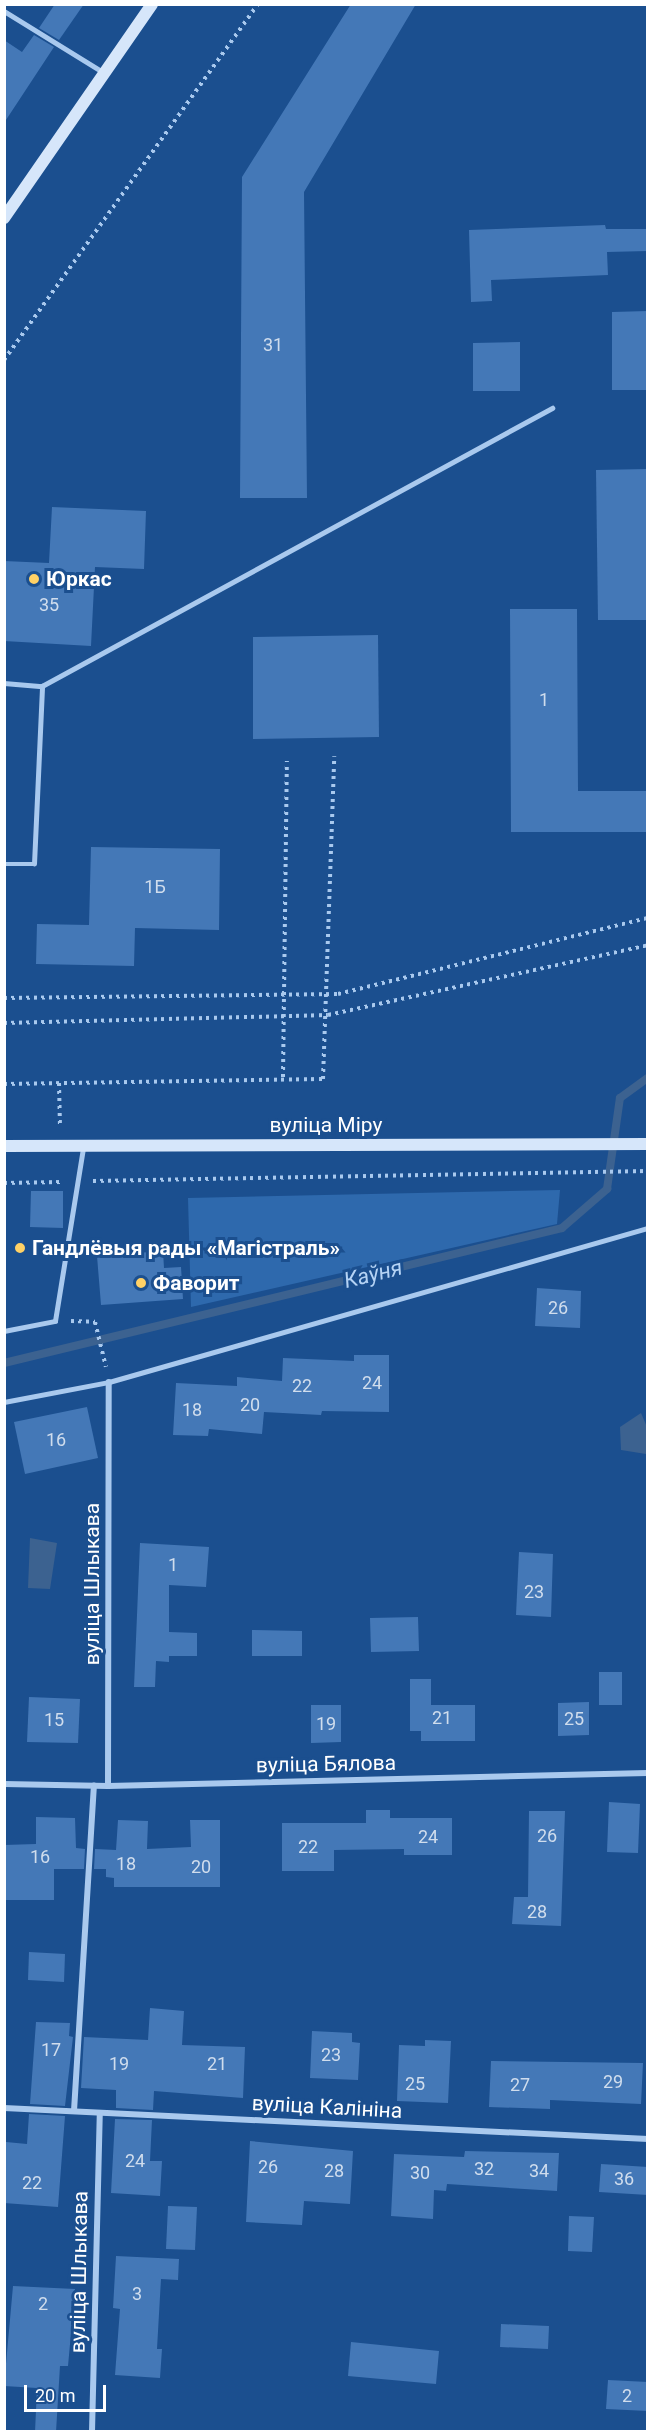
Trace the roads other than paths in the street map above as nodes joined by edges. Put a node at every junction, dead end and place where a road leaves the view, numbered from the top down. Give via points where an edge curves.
1 (152, 4) edge
2 (4, 11) edge
3 (103, 72) junction
4 (4, 218) edge
5 (552, 408) dead end
6 (4, 683) edge
7 (42, 686) junction
8 (4, 864) edge
9 (648, 1144) edge
10 (83, 1145) junction
11 (4, 1146) edge
12 (648, 1228) edge
13 (4, 1331) edge
14 (109, 1382) junction
15 (4, 1402) edge
16 (648, 1773) edge
17 (4, 1784) edge
18 (94, 1785) junction
19 (108, 1786) junction
20 (4, 2108) edge
21 (74, 2111) junction
22 (100, 2113) junction
23 (648, 2139) edge
24 (92, 2432) edge

1 - 3 main road
2 - 3 lane
3 - 4 main road
5 - 7 lane
6 - 7 lane
7 - 8 lane via 34,864
9 - 10 main road, вуліца Міру
10 - 11 main road, вуліца Міру
10 - 13 lane via 56,1321
12 - 14 lane
14 - 15 lane
14 - 19 street, вуліца Шлыкава
16 - 19 street, вуліца Бялова
17 - 18 street, вуліца Бялова
18 - 19 street, вуліца Бялова
18 - 21 street
20 - 21 street, вуліца Калініна
21 - 22 street, вуліца Калініна
22 - 23 street, вуліца Калініна
22 - 24 street, вуліца Шлыкава

